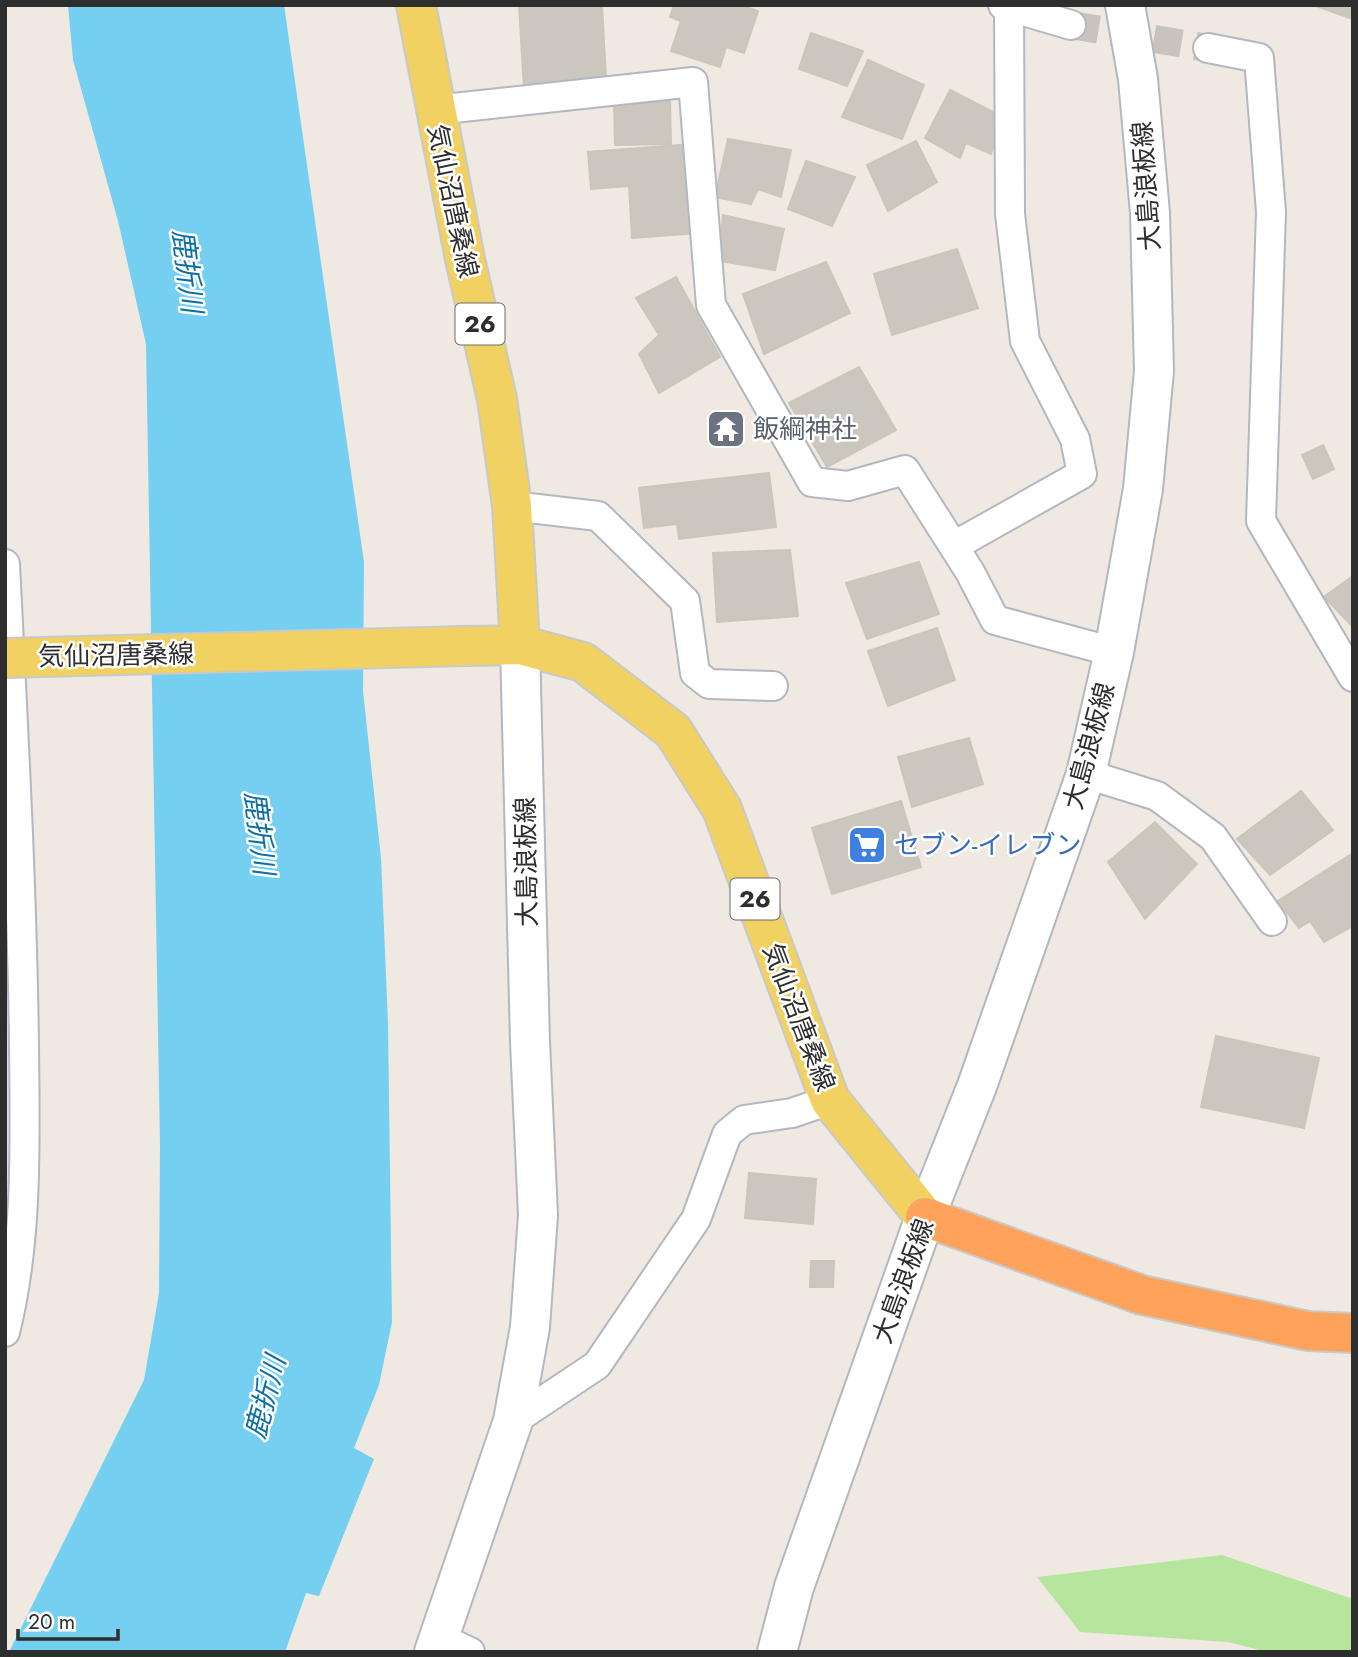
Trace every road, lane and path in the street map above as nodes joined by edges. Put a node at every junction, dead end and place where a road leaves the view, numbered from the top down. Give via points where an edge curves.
1 (416, 5) edge
2 (1125, 5) edge
3 (1006, 7) edge
4 (1071, 25) tunnel mouth
5 (1208, 48) tunnel mouth
6 (435, 110) junction
7 (512, 506) junction
8 (954, 546) junction
9 (5, 564) edge
10 (520, 645) junction
11 (1114, 652) junction
12 (5, 657) edge
13 (1353, 677) edge
14 (773, 687) dead end
15 (1086, 774) junction
16 (1272, 921) dead end
17 (830, 1100) junction
18 (14, 1203) edge
19 (925, 1217) junction
20 (5, 1332) edge
21 (1353, 1333) edge
22 (513, 1421) junction
23 (448, 1647) edge
24 (777, 1652) edge

1 - 6 main road, 気仙沼唐桑線 / 26
2 - 11 main road, 大島浪板線 via 1138,79 1150,213 1154,371 1143,489
3 - 4 street
3 - 8 street via 1010,214 1025,341 1075,439 1082,474
5 - 13 street via 1259,58 1271,212 1261,521
6 - 7 main road, 気仙沼唐桑線 / 26 via 497,399
6 - 8 street via 693,82 711,305 812,482 848,485 905,470
7 - 10 main road, 気仙沼唐桑線 / 26
7 - 14 street via 598,516 685,601 695,673 709,684
8 - 11 street via 995,620
9 - 18 street via 22,923 25,1162
10 - 12 main road, 気仙沼唐桑線 / 26, bridge
10 - 17 main road, 気仙沼唐桑線 / 26 via 583,662 673,731 722,809
10 - 22 main road, 大島浪板線 via 538,1215 530,1327
11 - 15 main road, 大島浪板線
15 - 16 street via 1157,796 1213,837
15 - 19 main road, 大島浪板線
17 - 19 main road, 気仙沼唐桑線 / 26
17 - 22 street via 792,1113 744,1120 727,1134 696,1219 597,1365
18 - 20 street via 12,1306
19 - 21 highway via 1142,1296 1308,1331
19 - 24 main road, 大島浪板線 via 794,1587
22 - 23 main road, 大島浪板線

